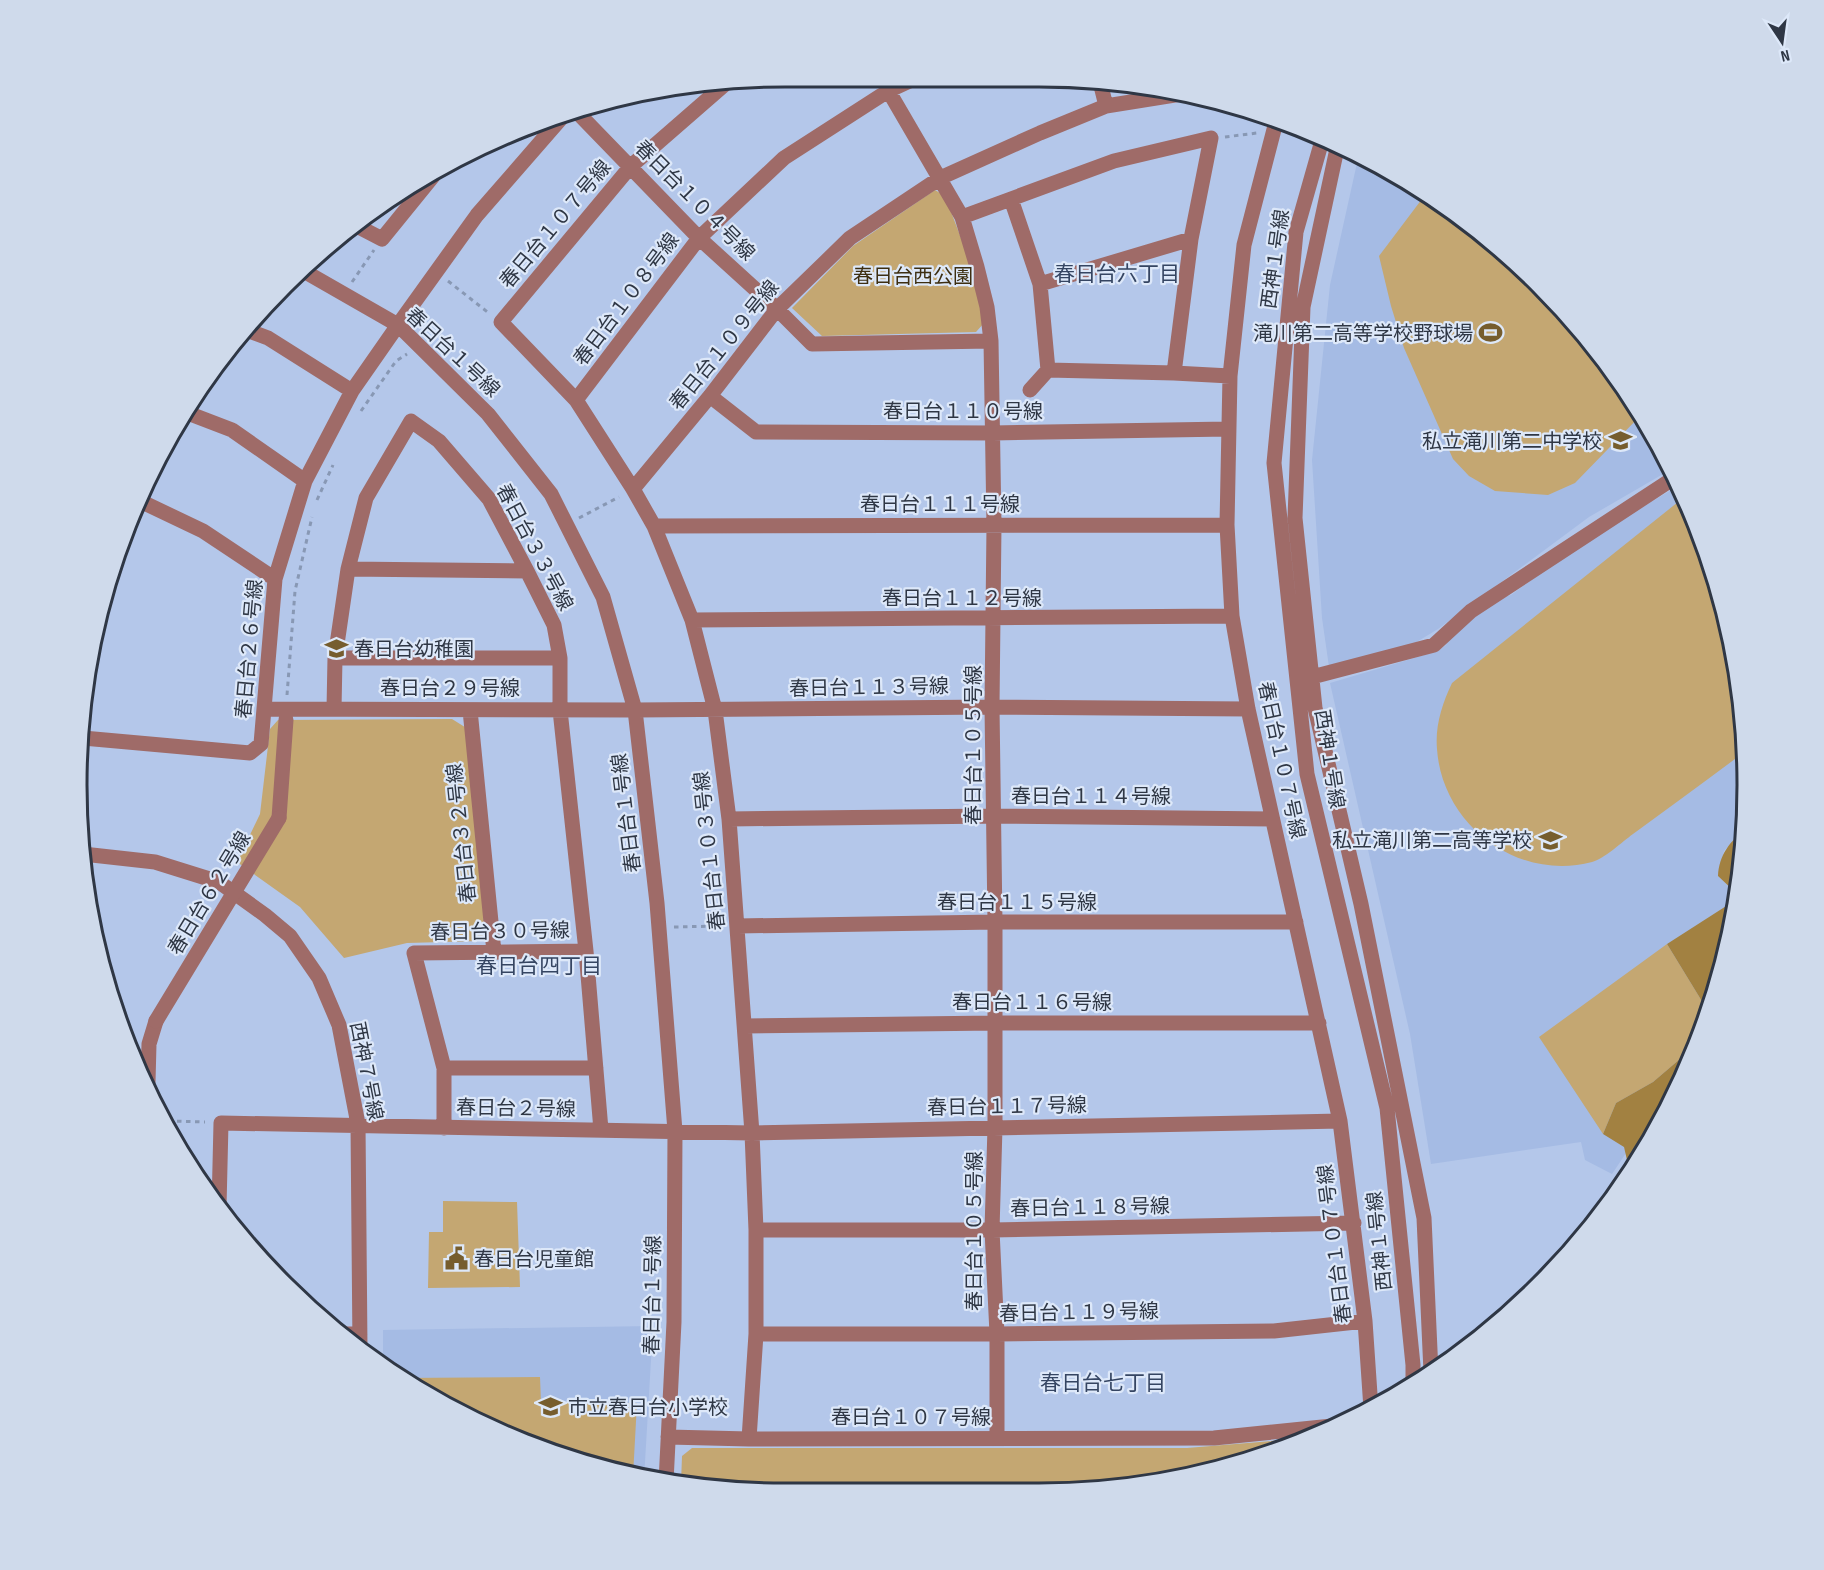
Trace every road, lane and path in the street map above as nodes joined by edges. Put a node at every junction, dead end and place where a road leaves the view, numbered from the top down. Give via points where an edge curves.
1 (880, 87) edge
2 (886, 87) edge
3 (717, 90) edge
4 (1102, 90) edge
5 (1159, 98) edge
6 (1106, 106) junction
7 (582, 118) edge
8 (1269, 126) edge
9 (554, 127) edge
10 (1274, 128) edge
11 (1211, 138) junction
12 (1320, 146) edge
13 (1336, 154) edge
14 (630, 166) junction
15 (940, 178) junction
16 (422, 189) edge
17 (1011, 199) junction
18 (962, 217) junction
19 (363, 229) edge
20 (699, 238) junction
21 (382, 239) junction
22 (1191, 239) junction
23 (436, 272) junction
24 (309, 274) edge
25 (1040, 284) junction
26 (344, 294) junction
27 (777, 309) junction
28 (501, 322) junction
29 (398, 325) junction
30 (254, 333) edge
31 (991, 341) junction
32 (420, 347) junction
33 (1048, 370) junction
34 (1174, 373) junction
35 (1230, 376) junction
36 (1030, 390) dead end
37 (352, 391) junction
38 (710, 396) junction
39 (576, 400) junction
40 (194, 415) edge
41 (357, 417) dead end
42 (1228, 429) junction
43 (993, 433) junction
44 (337, 456) dead end
45 (305, 481) junction
46 (1668, 482) edge
47 (633, 489) junction
48 (146, 504) edge
49 (315, 505) dead end
50 (312, 516) dead end
51 (567, 525) junction
52 (994, 525) junction
53 (1227, 525) junction
54 (654, 526) junction
55 (348, 569) junction
56 (527, 571) junction
57 (275, 579) junction
58 (1232, 616) junction
59 (994, 618) junction
60 (692, 620) junction
61 (335, 658) junction
62 (560, 658) junction
63 (1312, 677) junction
64 (992, 707) junction
65 (264, 709) junction
66 (334, 709) junction
67 (1248, 709) junction
68 (470, 710) junction
69 (560, 710) junction
70 (635, 710) junction
71 (715, 710) junction
72 (286, 714) junction
73 (88, 738) edge
74 (993, 816) junction
75 (729, 819) junction
76 (1272, 819) junction
77 (91, 855) edge
78 (995, 922) junction
79 (1296, 922) junction
80 (738, 926) junction
81 (659, 927) junction
82 (586, 951) junction
83 (494, 952) junction
84 (996, 1023) junction
85 (1319, 1023) junction
86 (745, 1026) junction
87 (444, 1068) junction
88 (596, 1068) junction
89 (148, 1070) edge
90 (174, 1121) edge
91 (1340, 1121) junction
92 (221, 1123) junction
93 (358, 1124) junction
94 (995, 1127) junction
95 (444, 1128) junction
96 (601, 1130) junction
97 (675, 1131) junction
98 (752, 1133) junction
99 (219, 1193) edge
100 (1354, 1223) junction
101 (756, 1230) junction
102 (992, 1230) junction
103 (1365, 1321) junction
104 (756, 1334) junction
105 (997, 1335) junction
106 (360, 1339) edge
107 (1431, 1362) edge
108 (1413, 1374) edge
109 (1370, 1399) edge
110 (1310, 1428) edge
111 (668, 1437) junction
112 (997, 1438) junction
113 (748, 1439) junction
114 (666, 1473) edge

1 - 20 street, 春日台１０８号線 via 784,159
2 - 15 street, 春日台１０５号線
3 - 14 street, 春日台１０７号線
4 - 6 street
5 - 6 street, 春日台１０９号線
6 - 15 street, 春日台１０９号線
7 - 14 street, 春日台１０４号線
8 - 11 path
9 - 23 street, 春日台２６号線 via 477,215
10 - 35 street, 春日台１０７号線 via 1244,245
11 - 17 street via 1114,161
11 - 22 street
12 - 108 street, 西神１号線 via 1296,232 1274,463 1307,774 1387,1108
13 - 63 street, 西神１号線 via 1303,307 1294,518
14 - 20 street, 春日台１０４号線
14 - 28 street, 春日台１０７号線
15 - 18 street, 春日台１０５号線
15 - 27 street, 春日台１０９号線 via 850,238
16 - 21 street
17 - 18 street
17 - 25 street
18 - 31 street, 春日台１０５号線 via 987,307
19 - 21 street
20 - 27 street, 春日台１０４号線
20 - 39 street, 春日台１０８号線
21 - 26 path
22 - 25 street
22 - 34 street
23 - 28 path
23 - 29 street, 春日台２６号線
24 - 26 street, 春日台１号線
25 - 33 street
26 - 29 street, 春日台１号線
27 - 31 street, 春日台１０４号線 via 812,344
27 - 38 street, 春日台１０９号線
28 - 39 street, 春日台１０３号線
29 - 32 street, 春日台１号線
29 - 37 street, 春日台２６号線
30 - 37 street
31 - 43 street, 春日台１０５号線
32 - 41 path via 396,361
32 - 51 street, 春日台１号線 via 488,414 551,494
33 - 34 street
33 - 36 street
34 - 35 street
35 - 42 street, 春日台１０７号線
37 - 45 street, 春日台２６号線
38 - 43 street, 春日台１１０号線 via 756,432
38 - 47 street, 春日台１０９号線
39 - 47 street, 春日台１０３号線
40 - 45 street via 232,430
42 - 43 street, 春日台１１０号線
42 - 53 street, 春日台１０７号線
43 - 52 street, 春日台１０５号線
44 - 49 path
45 - 57 street, 春日台２６号線
46 - 63 street via 1471,611 1434,645
47 - 51 path
47 - 54 street, 春日台１０３号線
48 - 57 street via 203,531
50 - 72 path via 295,591
51 - 70 street, 春日台１号線 via 603,597
52 - 53 street, 春日台１１１号線
52 - 54 street, 春日台１１１号線
52 - 59 street, 春日台１０５号線
53 - 58 street, 春日台１０７号線
54 - 60 street, 春日台１０３号線
55 - 56 street
55 - 56 street, 春日台３３号線 via 366,498 411,421 439,441 489,499
55 - 61 street, 春日台３３号線
56 - 62 street, 春日台３３号線 via 554,625
57 - 65 street, 春日台２６号線
58 - 59 street, 春日台１１２号線
58 - 67 street, 春日台１０７号線
59 - 60 street, 春日台１１２号線
59 - 64 street, 春日台１０５号線
60 - 71 street, 春日台１０３号線
61 - 62 street
61 - 66 street, 春日台３３号線
62 - 69 street, 春日台３３号線
63 - 107 street, 西神１号線 via 1315,708 1361,904 1424,1218
64 - 67 street, 春日台１１３号線
64 - 71 street, 春日台１１３号線
64 - 74 street, 春日台１０５号線
65 - 72 street, 春日台２９号線
65 - 73 street, 春日台２６号線 via 261,744 250,753
66 - 68 street, 春日台２９号線
66 - 72 street, 春日台２９号線
67 - 76 street, 春日台１０７号線
68 - 69 street, 春日台２９号線
68 - 83 street, 春日台３２号線
69 - 70 street, 春日台２９号線
69 - 82 street, 春日台３３号線
70 - 71 street, 春日台１１３号線
70 - 81 street, 春日台１号線
71 - 75 street, 春日台１０３号線
72 - 89 street, 春日台６２号線, bridge via 279,818 156,1021 149,1044
74 - 75 street, 春日台１１４号線
74 - 76 street, 春日台１１４号線
74 - 78 street, 春日台１０５号線
75 - 80 street, 春日台１０３号線
76 - 79 street, 春日台１０７号線
77 - 93 street, 西神７号線 via 156,862 219,882 290,936 319,978 339,1025
78 - 79 street, 春日台１１５号線
78 - 80 street, 春日台１１５号線
78 - 84 street, 春日台１０５号線
79 - 85 street, 春日台１０７号線
80 - 81 path
80 - 86 street, 春日台１０３号線
81 - 97 street, 春日台１号線
82 - 83 street, 春日台３０号線
82 - 88 street, 春日台３３号線
83 - 87 street, 春日台３０号線 via 414,953
84 - 85 street, 春日台１１６号線
84 - 86 street, 春日台１１６号線
84 - 94 street, 春日台１０５号線
85 - 91 street, 春日台１０７号線
86 - 98 street, 春日台１０３号線
87 - 88 street
87 - 95 street, 春日台３０号線
88 - 96 street, 春日台３３号線
90 - 92 path
91 - 94 street, 春日台１１７号線
91 - 100 street, 春日台１０７号線
92 - 93 street, 春日台２号線
92 - 99 street
93 - 95 street, 春日台２号線
93 - 106 street, 西神７号線
94 - 98 street, 春日台１１７号線
94 - 102 street, 春日台１０５号線
95 - 96 street, 春日台２号線
96 - 97 street, 春日台２号線
97 - 98 street, 春日台１１７号線
97 - 111 street, 春日台１号線 via 674,1322
98 - 101 street, 春日台１０３号線
100 - 102 street, 春日台１１８号線
100 - 103 street, 春日台１０７号線
101 - 102 street, 春日台１１８号線
101 - 104 street, 春日台１０３号線
102 - 105 street, 春日台１０５号線
103 - 105 street, 春日台１１９号線 via 1274,1331
103 - 109 street, 春日台１０７号線
104 - 105 street, 春日台１１９号線
104 - 113 street, 春日台１０３号線
105 - 112 street, 春日台１０５号線
110 - 112 street, 春日台１０７号線 via 1214,1438
111 - 113 street, 春日台１０７号線
111 - 114 street, 春日台１号線
112 - 113 street, 春日台１０７号線

